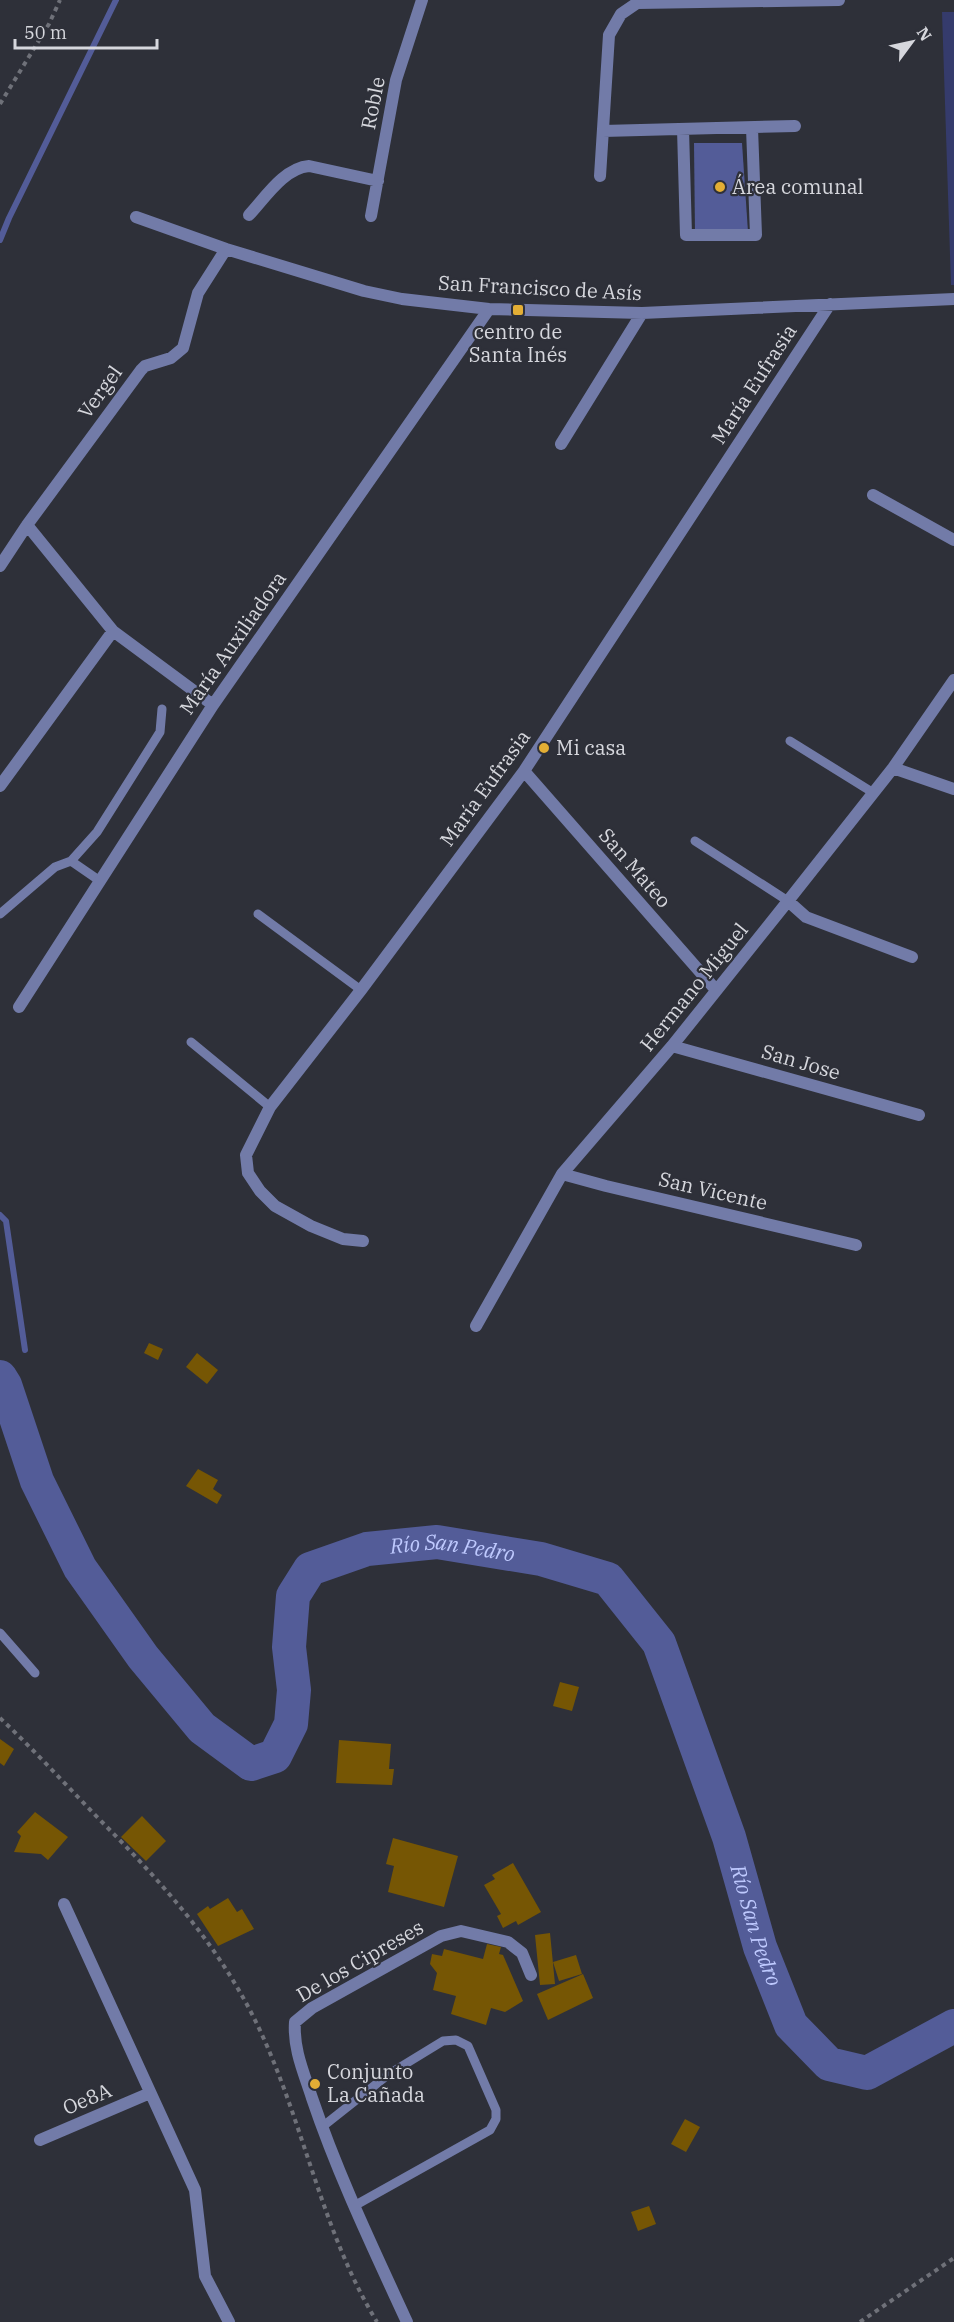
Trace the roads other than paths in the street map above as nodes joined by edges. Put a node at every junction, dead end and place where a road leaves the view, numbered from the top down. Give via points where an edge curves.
1 (422, 0) edge
2 (840, 0) edge
3 (795, 126) dead end
4 (752, 128) junction
5 (683, 129) junction
6 (603, 131) junction
7 (600, 176) dead end
8 (378, 180) junction
9 (249, 216) dead end
10 (371, 216) dead end
11 (136, 217) dead end
12 (226, 249) junction
13 (954, 299) edge
14 (830, 304) junction
15 (489, 309) junction
16 (642, 313) junction
17 (561, 444) dead end
18 (873, 495) dead end
19 (27, 525) junction
20 (954, 540) edge
21 (0, 566) edge
22 (113, 631) junction
23 (954, 680) edge
24 (213, 705) junction
25 (162, 709) dead end
26 (790, 741) dead end
27 (893, 768) junction
28 (524, 771) junction
29 (0, 786) edge
30 (954, 789) edge
31 (872, 792) junction
32 (695, 841) dead end
33 (71, 861) junction
34 (100, 882) junction
35 (788, 901) junction
36 (0, 914) edge
37 (258, 914) dead end
38 (912, 957) dead end
39 (361, 990) junction
40 (716, 990) junction
41 (19, 1007) dead end
42 (191, 1042) dead end
43 (672, 1046) junction
44 (270, 1107) junction
45 (919, 1115) dead end
46 (562, 1174) junction
47 (363, 1241) dead end
48 (856, 1245) dead end
49 (476, 1326) dead end
50 (0, 1633) edge
51 (35, 1672) dead end
52 (64, 1904) dead end
53 (531, 1975) dead end
54 (150, 2093) junction
55 (322, 2127) junction
56 (40, 2140) dead end
57 (354, 2206) junction
58 (229, 2322) edge
59 (407, 2322) edge

1 - 8 street, Roble via 396,80
2 - 6 street via 637,3 621,14 609,35
3 - 4 street
4 - 5 street
4 - 5 street via 756,235 686,235
5 - 6 street
6 - 7 street
8 - 9 street via 301,167 287,176
8 - 10 street, Roble
11 - 12 street, San Francisco de Asís
12 - 15 street, San Francisco de Asís via 364,291
12 - 19 street, Vergel via 198,292 183,348 171,358 141,370
13 - 14 street, San Francisco de Asís
14 - 16 street, San Francisco de Asís
14 - 28 street, María Eufrasia
15 - 16 street, San Francisco de Asís
15 - 24 street, María Auxiliadora
16 - 17 street
18 - 20 street
19 - 21 street, Vergel
19 - 22 street
22 - 24 street
22 - 29 street
23 - 27 street, Hermano Miguel
24 - 34 street, María Auxiliadora
25 - 33 lane via 159,732 97,832
26 - 31 lane
27 - 30 street
27 - 31 street, Hermano Miguel
28 - 39 street, María Eufrasia
28 - 40 street, San Mateo
31 - 35 street, Hermano Miguel
32 - 35 lane
33 - 34 lane
33 - 36 lane via 55,867
34 - 41 street, María Auxiliadora
35 - 38 street via 806,917
35 - 40 street, Hermano Miguel
37 - 39 lane
39 - 44 street, María Eufrasia
40 - 43 street, Hermano Miguel
42 - 44 lane
43 - 45 street, San Jose
43 - 46 street, Hermano Miguel
44 - 47 street, María Eufrasia via 246,1155 248,1173 260,1191 275,1206 311,1226 343,1239
46 - 48 street, San Vicente
46 - 49 street, Hermano Miguel
50 - 51 lane
52 - 54 street
53 - 55 street, De los Cipreses via 522,1953 507,1942 461,1931 441,1936 312,2008 296,2022 295,2048
54 - 56 street, Oe8A
54 - 58 street via 195,2190 205,2276
55 - 57 street, De los Cipreses
55 - 57 lane via 389,2074 444,2041 456,2040 468,2046 496,2110 490,2130
57 - 59 street, De los Cipreses

